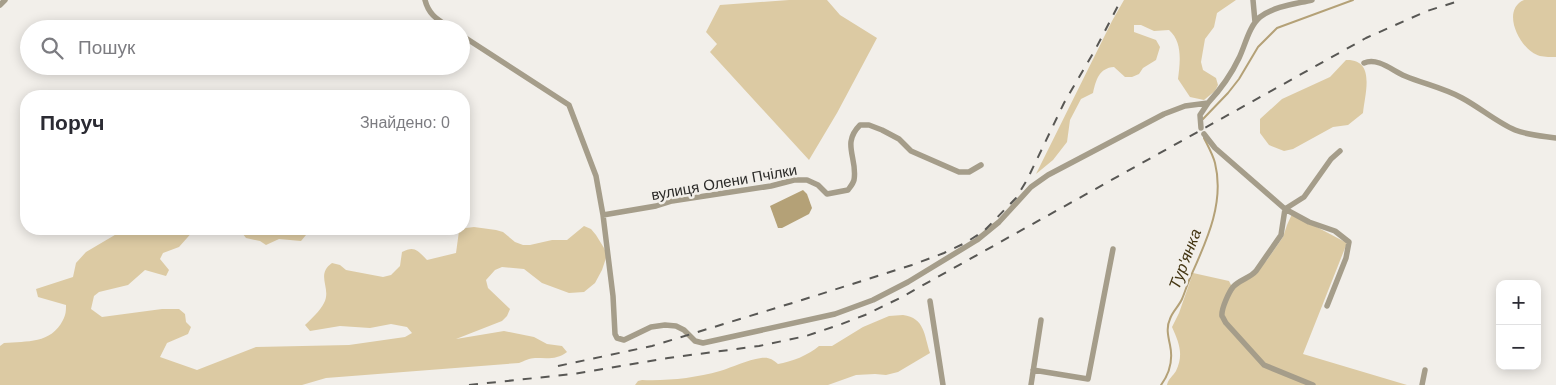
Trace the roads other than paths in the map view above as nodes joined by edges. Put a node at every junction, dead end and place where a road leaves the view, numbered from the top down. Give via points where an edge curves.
1 (5, 0) edge
2 (425, 0) edge
3 (1253, 0) edge
4 (1312, 0) edge
5 (0, 5) edge
6 (438, 20) edge
7 (1255, 22) junction
8 (470, 41) edge
9 (1364, 63) dead end
10 (1208, 103) junction
11 (1201, 128) dead end
12 (1204, 134) dead end
13 (1556, 138) edge
14 (1340, 151) dead end
15 (981, 165) dead end
16 (1285, 209) junction
17 (603, 215) junction
18 (1113, 249) dead end
19 (930, 301) dead end
20 (1327, 306) dead end
21 (1041, 320) dead end
22 (1034, 370) junction
23 (1425, 370) dead end
24 (943, 385) edge
25 (1031, 385) edge
26 (1313, 385) edge
27 (1422, 385) edge

1 - 5 street
2 - 6 street via 431,15
3 - 7 street
4 - 7 street via 1284,6
7 - 10 street via 1227,80
8 - 17 street via 569,105 596,176
9 - 13 street via 1377,63 1446,91 1515,130
10 - 11 street via 1200,115
10 - 17 street via 1185,106 1164,114 1048,175 1031,187 999,222 977,240 873,300 835,314 724,340 695,341 684,330 665,325 624,340 617,338
12 - 16 street via 1215,148
14 - 16 street via 1304,197
15 - 17 street, вулиця Олени Пчілки via 969,172 959,172 911,152 899,139 882,130 860,125 850,143 854,181 848,190 826,194 807,180 794,180
16 - 20 street via 1335,231 1349,242
16 - 26 street via 1281,235 1252,276 1233,287 1224,304 1222,317 1264,366
18 - 22 street via 1088,379
19 - 24 street
21 - 22 street
22 - 25 street
23 - 27 street

